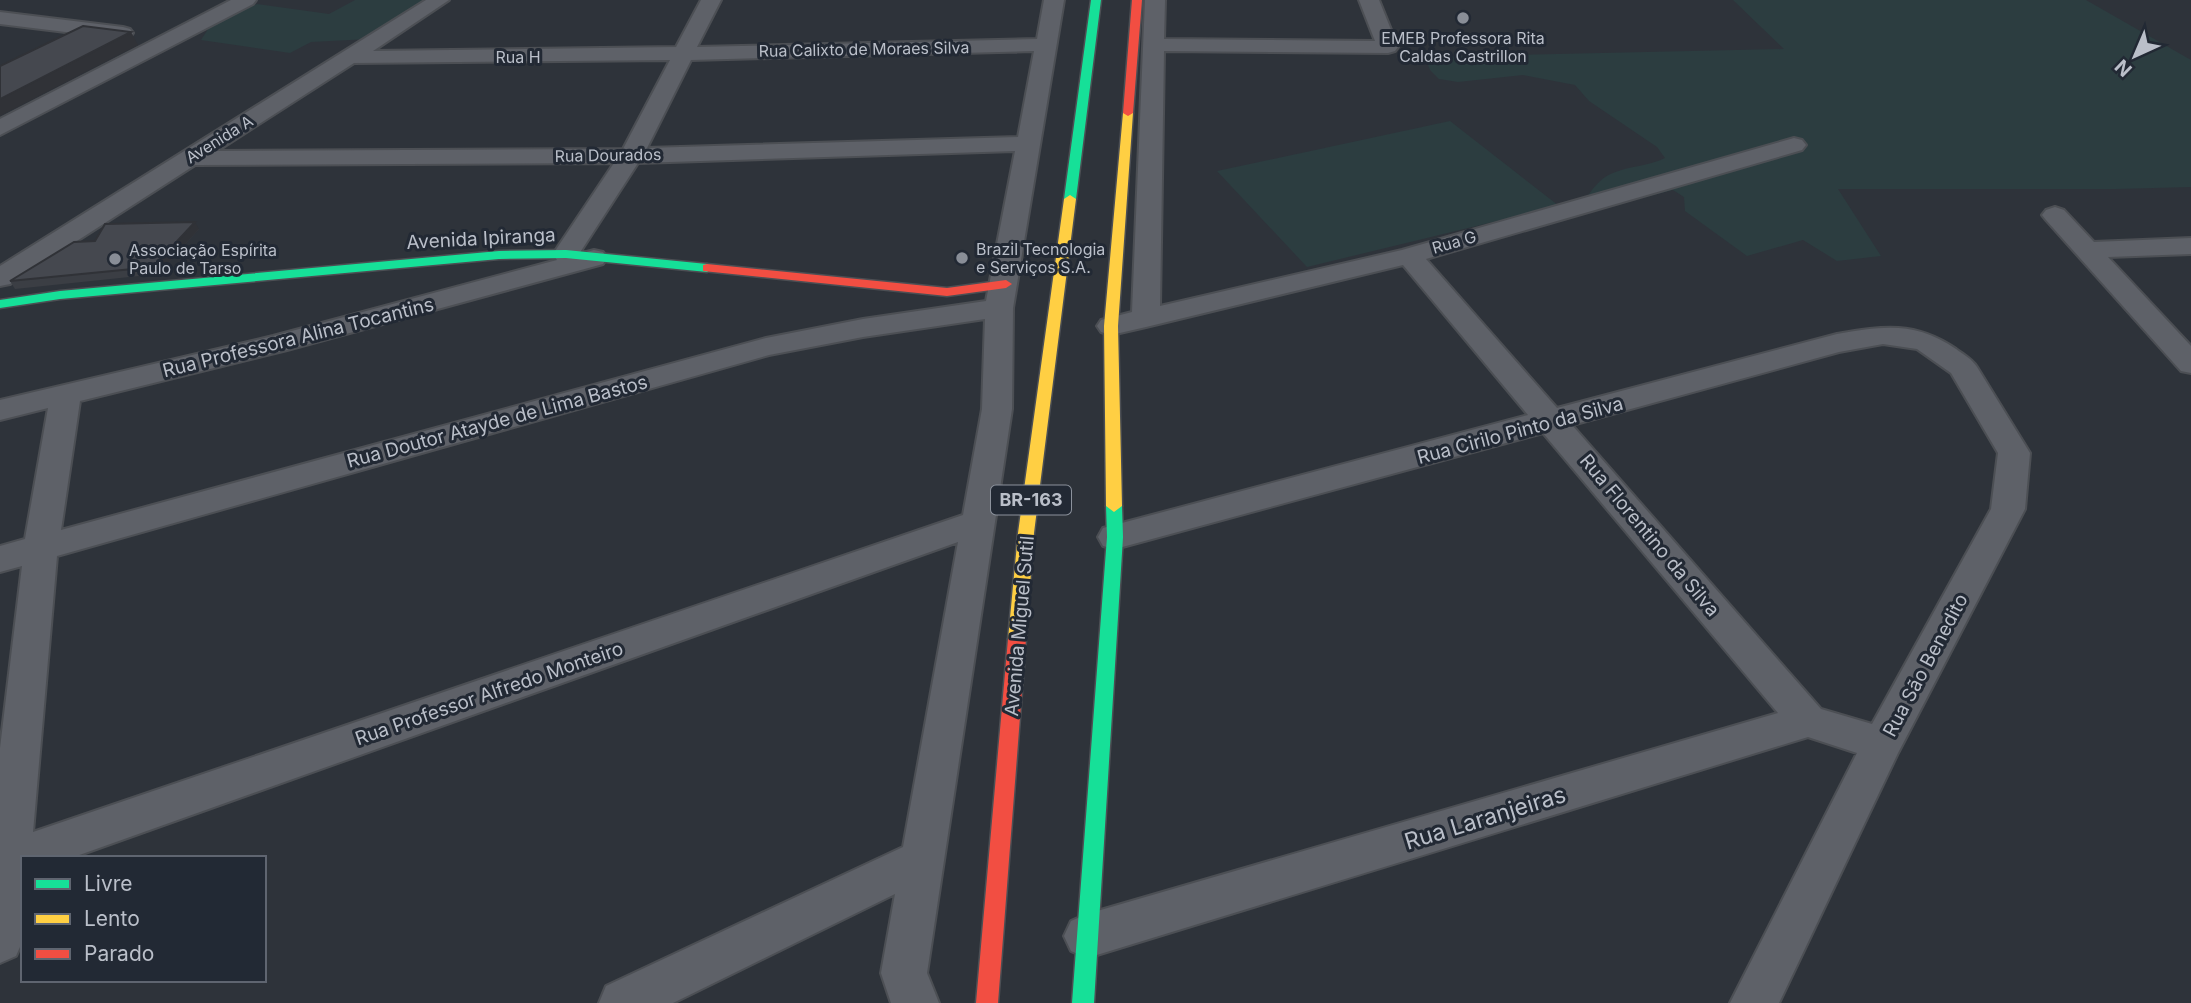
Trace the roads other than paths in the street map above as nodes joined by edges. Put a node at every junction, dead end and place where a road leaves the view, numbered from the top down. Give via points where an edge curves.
1 (246, 0) edge
2 (439, 0) edge
3 (710, 0) edge
4 (1054, 0) edge
5 (1096, 0) edge
6 (1137, 0) edge
7 (1155, 0) edge
8 (1369, 0) edge
9 (48, 5) dead end
10 (8, 19) edge
11 (170, 40) junction
12 (1045, 45) junction
13 (1154, 45) junction
14 (684, 53) junction
15 (352, 57) junction
16 (0, 128) edge
17 (1028, 144) junction
18 (1794, 145) dead end
19 (631, 156) junction
20 (187, 158) junction
21 (2055, 215) dead end
22 (2191, 246) edge
23 (2087, 250) junction
24 (566, 254) junction
25 (1409, 256) junction
26 (594, 258) junction
27 (0, 278) edge
28 (1002, 296) junction
29 (0, 304) edge
30 (1146, 319) junction
31 (1111, 326) junction
32 (1925, 341) joint
33 (2191, 364) edge
34 (66, 394) junction
35 (0, 410) edge
36 (1553, 421) junction
37 (979, 522) junction
38 (1115, 537) junction
39 (41, 547) junction
40 (0, 559) edge
41 (1808, 721) junction
42 (1882, 744) junction
43 (920, 860) junction
44 (5, 861) edge
45 (1087, 936) junction
46 (0, 941) edge
47 (906, 993) edge
48 (623, 1003) edge
49 (987, 1003) edge
50 (1083, 1003) edge
51 (1754, 1003) edge

1 - 11 street
2 - 15 street, Avenida A
3 - 14 street
4 - 12 street
5 - 49 main road, Avenida Miguel Sutil / BR-163 via 1026,533
6 - 31 main road
7 - 13 street
8 - 13 street via 1388,47
9 - 10 street
10 - 11 street
11 - 16 street
12 - 14 street, Rua Calixto de Moraes Silva
12 - 17 street
13 - 30 street
14 - 15 street, Rua H
14 - 19 street
15 - 20 street, Avenida A
17 - 19 street, Rua Dourados
17 - 28 street
18 - 25 street, Rua G
19 - 20 street, Rua Dourados
19 - 24 street
20 - 27 street, Avenida A
21 - 23 street
22 - 23 street
23 - 33 street
24 - 26 main road, Avenida Ipiranga
24 - 29 main road, Avenida Ipiranga via 374,265
25 - 30 street, Rua G
25 - 36 street, Rua Florentino da Silva
26 - 28 main road, Avenida Ipiranga
26 - 34 street, Rua Professora Alina Tocantins via 277,344
28 - 37 street via 997,409
28 - 39 street, Rua Doutor Atayde de Lima Bastos via 766,347
30 - 31 street, Rua G
31 - 38 main road
32 - 36 street, Rua Cirilo Pinto da Silva via 1883,335 1837,343
32 - 42 street, Rua São Benedito via 1962,367 2014,453 2008,509
34 - 35 street, Rua Professora Alina Tocantins
34 - 39 street
36 - 38 street, Rua Cirilo Pinto da Silva
36 - 41 street, Rua Florentino da Silva
37 - 43 street
37 - 44 street, Rua Professor Alfredo Monteiro
38 - 45 main road
39 - 40 street, Rua Doutor Atayde de Lima Bastos
39 - 44 street
41 - 42 street
41 - 45 street, Rua Laranjeiras
42 - 51 street, Rua São Benedito
43 - 47 street
43 - 48 street
44 - 46 street
45 - 50 main road

